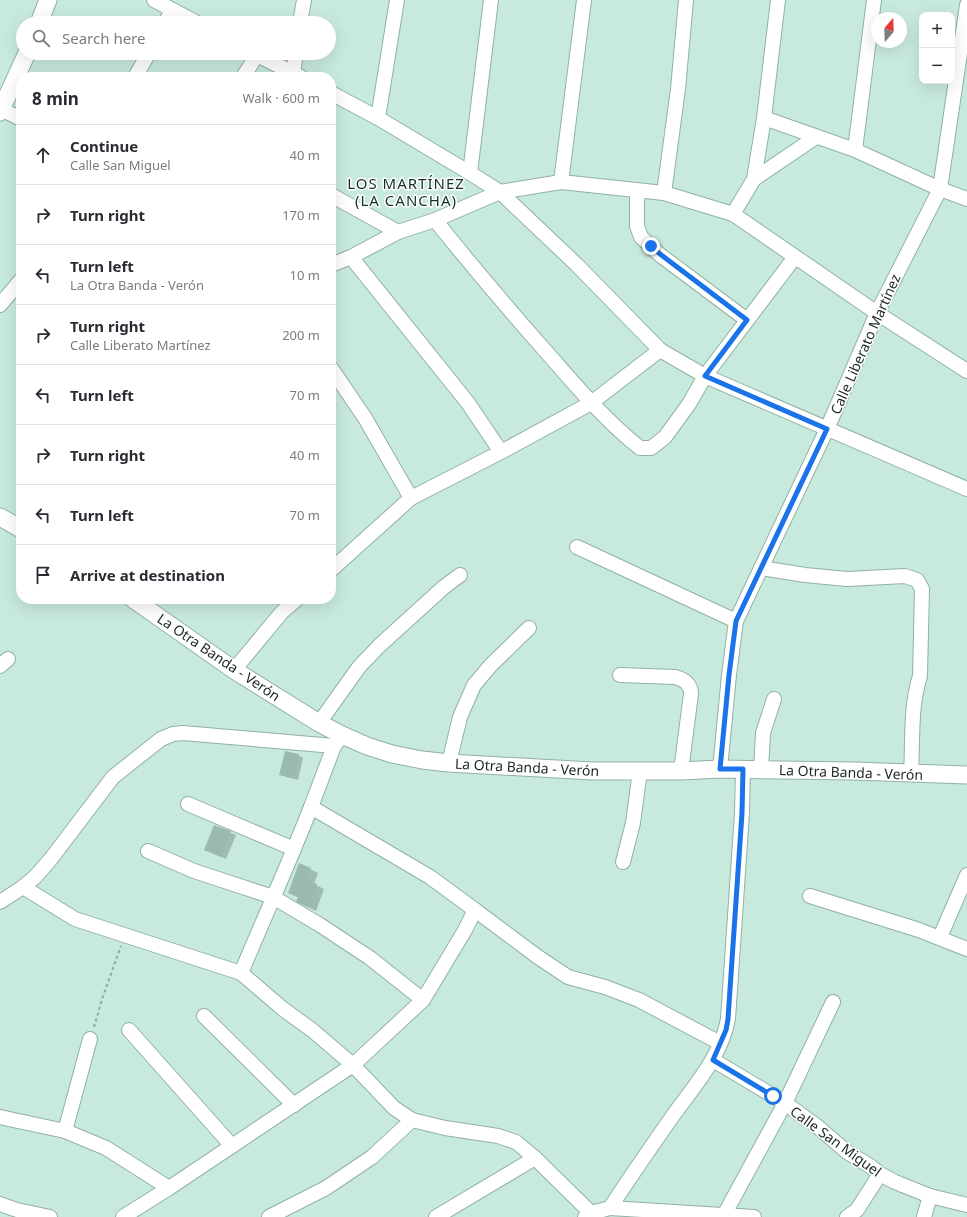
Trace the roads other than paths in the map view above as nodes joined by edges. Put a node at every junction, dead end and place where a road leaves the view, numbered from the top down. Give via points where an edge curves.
1 (154, 0) edge
2 (304, 0) edge
3 (397, 0) edge
4 (491, 0) edge
5 (584, 0) edge
6 (686, 0) edge
7 (778, 0) edge
8 (874, 0) edge
9 (961, 0) edge
10 (45, 1) edge
11 (967, 1) edge
12 (967, 5) edge
13 (172, 10) junction
14 (41, 16) edge
15 (169, 16) edge
16 (184, 16) edge
17 (301, 16) edge
18 (24, 60) edge
19 (145, 60) edge
20 (252, 60) edge
21 (267, 60) edge
22 (296, 60) edge
23 (18, 72) edge
24 (138, 72) edge
25 (246, 72) edge
26 (291, 72) edge
27 (297, 72) edge
28 (16, 77) edge
29 (336, 96) edge
30 (1, 110) edge
31 (16, 117) edge
32 (378, 118) junction
33 (764, 118) junction
34 (816, 137) junction
35 (855, 150) junction
36 (470, 173) junction
37 (754, 179) junction
38 (561, 182) junction
39 (940, 189) junction
40 (639, 191) junction
41 (500, 192) junction
42 (664, 194) junction
43 (336, 198) edge
44 (967, 199) edge
45 (733, 214) junction
46 (435, 220) junction
47 (398, 232) junction
48 (351, 257) junction
49 (796, 257) junction
50 (336, 263) edge
51 (16, 286) edge
52 (0, 305) edge
53 (877, 313) junction
54 (747, 320) junction
55 (660, 350) junction
56 (967, 371) edge
57 (336, 375) edge
58 (705, 376) junction
59 (591, 403) junction
60 (827, 429) junction
61 (501, 452) junction
62 (967, 489) edge
63 (411, 498) junction
64 (0, 517) edge
65 (16, 526) edge
66 (577, 547) dead end
67 (336, 566) edge
68 (761, 568) junction
69 (460, 575) dead end
70 (140, 604) edge
71 (291, 604) edge
72 (736, 621) junction
73 (529, 628) dead end
74 (234, 670) junction
75 (620, 675) dead end
76 (774, 699) dead end
77 (319, 723) junction
78 (338, 741) junction
79 (449, 763) junction
80 (720, 769) junction
81 (743, 769) junction
82 (762, 770) junction
83 (640, 771) junction
84 (681, 771) junction
85 (912, 774) junction
86 (967, 775) edge
87 (188, 804) dead end
88 (311, 807) junction
89 (294, 849) junction
90 (148, 851) dead end
91 (623, 862) dead end
92 (967, 874) edge
93 (23, 887) junction
94 (810, 896) dead end
95 (273, 898) junction
96 (0, 902) edge
97 (475, 910) junction
98 (940, 937) junction
99 (967, 949) edge
100 (241, 973) junction
101 (423, 1000) junction
102 (833, 1002) dead end
103 (204, 1016) dead end
104 (129, 1030) dead end
105 (90, 1039) road end
106 (720, 1043) junction
107 (713, 1060) junction
108 (353, 1065) junction
109 (784, 1103) junction
110 (294, 1105) junction
111 (0, 1117) edge
112 (412, 1120) junction
113 (66, 1131) junction
114 (232, 1146) junction
115 (535, 1158) junction
116 (880, 1174) junction
117 (169, 1188) junction
118 (930, 1196) junction
119 (0, 1204) edge
120 (967, 1205) edge
121 (610, 1208) junction
122 (15, 1214) edge
123 (588, 1215) edge
124 (724, 1216) edge
125 (50, 1217) edge
126 (123, 1217) edge
127 (269, 1217) edge
128 (436, 1217) edge
129 (754, 1217) edge
130 (847, 1217) edge
131 (924, 1217) edge

1 - 13 street
2 - 17 street
3 - 32 street
4 - 36 street
5 - 38 street
6 - 42 street via 678,89
7 - 33 street
8 - 35 street
9 - 11 street
10 - 14 main road
12 - 39 street, Calle Liberato Martínez
13 - 15 street
13 - 16 street
18 - 23 main road
19 - 24 street
20 - 25 street
21 - 26 street
22 - 27 street
28 - 30 main road
29 - 32 street
30 - 31 street
32 - 36 street
33 - 34 street
33 - 37 street
34 - 35 street
34 - 37 street
35 - 39 street
36 - 41 street
37 - 45 street
38 - 40 street
38 - 41 street
39 - 44 street
39 - 53 street, Calle Liberato Martínez
40 - 42 street
40 - 54 street via 637,226 641,237
41 - 46 street
41 - 55 street via 577,265
42 - 45 street
43 - 47 street
45 - 49 street
46 - 47 street
46 - 59 street
47 - 48 street
48 - 50 street
48 - 61 street via 468,403
49 - 53 street
49 - 54 street
51 - 52 street
53 - 56 street
53 - 60 street, Calle Liberato Martínez
54 - 58 street
55 - 58 street
55 - 59 street
57 - 63 street via 365,418
58 - 59 street via 676,423 665,437 651,448 640,448
58 - 60 street
59 - 61 street
60 - 62 street
60 - 68 street, Calle Liberato Martínez
61 - 63 street
63 - 67 street
64 - 65 main road
66 - 72 street
68 - 72 street, Calle Liberato Martínez
68 - 85 street via 847,579 905,576 917,580 922,589 920,676 914,701
69 - 77 street via 380,645 359,667
70 - 74 main road, La Otra Banda - Verón
71 - 74 street
72 - 80 street, Calle Liberato Martínez
73 - 79 street via 474,685 460,717
74 - 77 main road, La Otra Banda - Verón
75 - 84 street via 675,677 689,684 691,694
76 - 82 street via 763,733
77 - 78 main road, La Otra Banda - Verón
78 - 79 main road, La Otra Banda - Verón via 422,760
78 - 88 street
78 - 93 street via 183,733 161,739 113,777 50,860
79 - 83 main road, La Otra Banda - Verón via 592,771
80 - 81 main road, La Otra Banda - Verón
80 - 84 main road, La Otra Banda - Verón
81 - 82 main road, La Otra Banda - Verón
81 - 106 street via 728,1019
82 - 85 main road, La Otra Banda - Verón
83 - 84 main road, La Otra Banda - Verón
83 - 91 street via 633,823
85 - 86 main road, La Otra Banda - Verón
87 - 89 street
88 - 89 street
88 - 97 street via 430,877
89 - 95 street
90 - 95 street via 194,871
92 - 98 street
93 - 96 street
93 - 100 street via 75,919
94 - 98 street
95 - 100 street
95 - 101 street via 370,958
97 - 101 street
97 - 106 street via 568,977 639,1000
98 - 99 street
100 - 108 street
101 - 108 street
102 - 109 street
103 - 110 street
104 - 114 street
105 - 113 street
106 - 107 street
107 - 109 street, Calle San Miguel
107 - 121 street
108 - 110 street
108 - 112 street via 394,1108
109 - 116 street, Calle San Miguel
109 - 124 street
110 - 114 street
111 - 113 street
112 - 115 street via 498,1136 516,1142
112 - 127 street via 372,1157 326,1188
113 - 117 street via 106,1148
114 - 117 street
115 - 123 street
115 - 128 street
116 - 118 street, Calle San Miguel
116 - 130 street via 857,1210
117 - 126 street
118 - 120 street, Calle San Miguel
118 - 131 street
119 - 122 street
121 - 123 street
121 - 124 street
122 - 125 street
124 - 129 street

